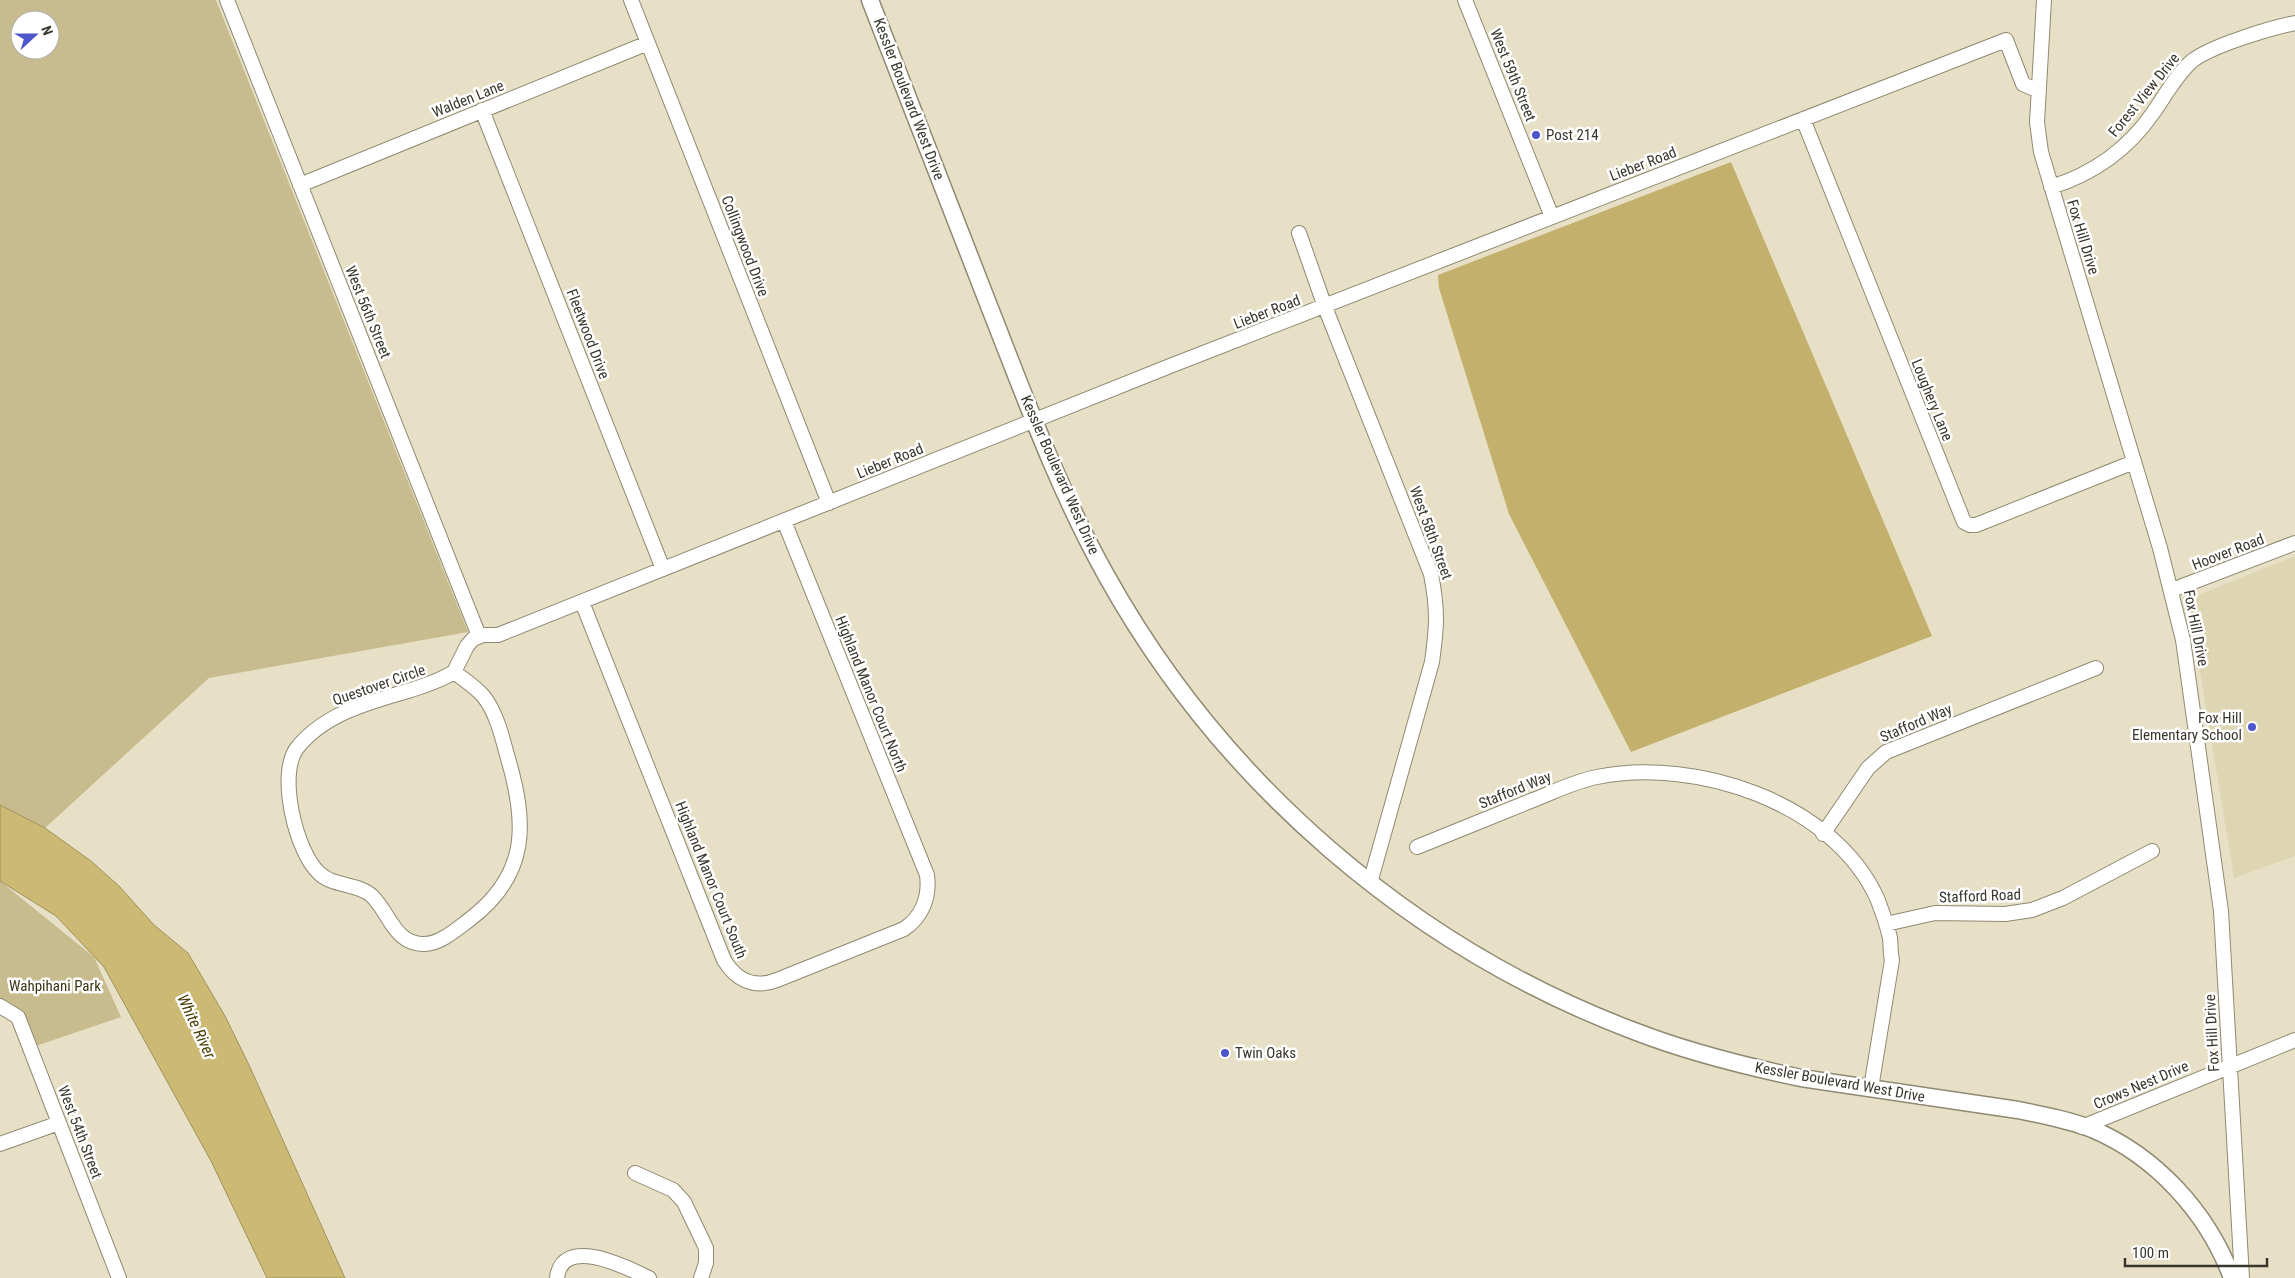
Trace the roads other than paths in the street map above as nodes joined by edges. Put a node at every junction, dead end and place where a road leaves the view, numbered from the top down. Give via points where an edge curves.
1 (227, 0) edge
2 (631, 0) edge
3 (871, 0) edge
4 (1465, 0) edge
5 (2044, 0) edge
6 (2295, 23) edge
7 (648, 43) junction
8 (2038, 91) junction
9 (482, 110) junction
10 (1803, 119) junction
11 (300, 184) junction
12 (2051, 187) junction
13 (1552, 217) junction
14 (1298, 234) dead end
15 (1325, 307) junction
16 (1034, 421) junction
17 (2134, 462) junction
18 (829, 503) junction
19 (784, 521) junction
20 (2295, 543) edge
21 (663, 569) junction
22 (2172, 590) junction
23 (582, 602) junction
24 (479, 636) junction
25 (2096, 668) dead end
26 (454, 672) junction
27 (1823, 834) junction
28 (1417, 847) dead end
29 (2152, 851) dead end
30 (927, 880) joint
31 (1370, 883) junction
32 (1886, 924) junction
33 (0, 1006) edge
34 (2295, 1040) edge
35 (2230, 1065) junction
36 (1872, 1088) junction
37 (59, 1123) junction
38 (2082, 1127) junction
39 (0, 1144) edge
40 (635, 1173) dead end
41 (119, 1278) edge
42 (557, 1278) edge
43 (649, 1278) edge
44 (700, 1278) edge
45 (2232, 1278) edge
46 (2242, 1278) edge

1 - 11 street, West 56th Street
2 - 7 street, Collingwood Drive
3 - 16 main road, Kessler Boulevard West Drive
4 - 13 street, West 59th Street
5 - 8 street, Fox Hill Drive
6 - 12 street, Forest View Drive via 2210,50 2198,57 2184,69 2144,126 2126,145 2086,173
7 - 9 street, Walden Lane
7 - 18 street, Collingwood Drive
8 - 10 street, Lieber Road via 2023,84 2006,40
8 - 12 street, Fox Hill Drive via 2040,152
9 - 11 street, Walden Lane
9 - 21 street, Fleetwood Drive
10 - 13 street, Lieber Road
10 - 17 street, Loughery Lane via 1964,522 1976,525
11 - 24 street, West 56th Street
12 - 17 street, Fox Hill Drive
13 - 15 street, Lieber Road
14 - 15 street, West 58th Street
15 - 16 street, Lieber Road
15 - 31 street, West 58th Street via 1431,574 1437,609 1432,662
16 - 18 street, Lieber Road
16 - 31 main road, Kessler Boulevard West Drive via 1066,497 1104,572 1171,676 1201,716 1263,786
17 - 22 street, Fox Hill Drive
18 - 19 street, Lieber Road
19 - 21 street, Lieber Road
19 - 30 street, Highland Manor Court North
20 - 22 street, Hoover Road
21 - 23 street, Lieber Road
22 - 35 street, Fox Hill Drive via 2184,645 2221,911
23 - 24 street, Lieber Road via 498,635
23 - 30 street, Highland Manor Court South via 724,960 738,978 755,984 769,983 904,929 922,910
24 - 26 street via 467,646
25 - 27 street, Stafford Way via 1890,750 1868,768
26 - 26 street, Questover Circle via 478,690 490,706 516,787 519,837 513,867 493,900 435,942 421,944 408,940 396,930 368,892 332,880 313,867 292,812 288,772 297,748 332,718 436,682
27 - 28 street, Stafford Way via 1786,808 1738,786 1693,775 1641,771 1586,780
27 - 32 street via 1856,866 1876,898
29 - 32 street, Stafford Road via 2032,910 2001,914 1935,913
31 - 36 main road, Kessler Boulevard West Drive via 1478,956 1548,994 1612,1022 1737,1064 1801,1078
32 - 36 street via 1892,960
33 - 37 street, West 54th Street via 18,1018
34 - 35 street, Crows Nest Drive
35 - 38 street, Crows Nest Drive
35 - 46 street, Fox Hill Drive
36 - 38 main road, Kessler Boulevard West Drive via 2018,1110
37 - 39 street
37 - 41 street, West 54th Street
38 - 45 main road, Kessler Boulevard West Drive via 2124,1146 2169,1181 2205,1225
40 - 44 street via 673,1190 684,1202 706,1248 706,1264
42 - 43 street via 558,1270 566,1260 575,1257 606,1259

